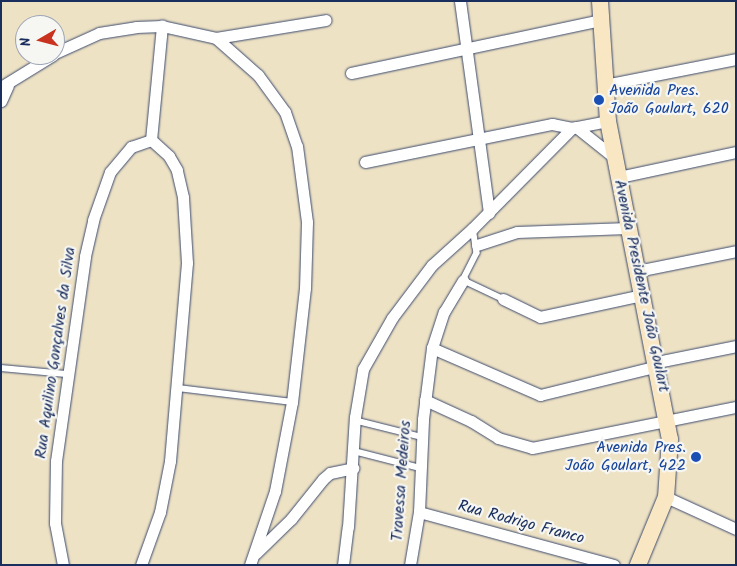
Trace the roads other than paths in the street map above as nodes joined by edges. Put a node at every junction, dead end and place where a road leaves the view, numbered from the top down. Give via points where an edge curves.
1 (460, 1) edge
2 (600, 1) edge
3 (326, 20) dead end
4 (600, 20) junction
5 (162, 26) junction
6 (216, 38) junction
7 (65, 49) edge
8 (465, 49) junction
9 (736, 59) edge
10 (37, 65) edge
11 (352, 73) dead end
12 (604, 85) junction
13 (4, 86) edge
14 (1, 101) edge
15 (608, 121) junction
16 (574, 127) junction
17 (480, 138) junction
18 (152, 140) junction
19 (736, 152) edge
20 (615, 158) junction
21 (365, 162) dead end
22 (619, 177) junction
23 (489, 213) junction
24 (473, 228) junction
25 (628, 228) junction
26 (477, 245) junction
27 (736, 251) edge
28 (637, 271) junction
29 (464, 280) junction
30 (642, 295) junction
31 (502, 299) joint
32 (736, 346) edge
33 (432, 348) junction
34 (657, 364) junction
35 (1, 368) edge
36 (66, 374) junction
37 (178, 388) junction
38 (425, 400) junction
39 (292, 402) junction
40 (736, 407) edge
41 (354, 420) junction
42 (669, 420) junction
43 (422, 438) junction
44 (354, 451) junction
45 (353, 468) junction
46 (420, 468) junction
47 (666, 497) junction
48 (419, 512) junction
49 (736, 528) edge
50 (252, 560) edge
51 (63, 565) edge
52 (141, 565) edge
53 (343, 565) edge
54 (410, 565) edge
55 (614, 565) edge
56 (638, 565) edge

1 - 8 street
2 - 4 main road, Avenida Presidente João Goulart
3 - 6 street
4 - 8 street
4 - 12 main road, Avenida Presidente João Goulart
5 - 6 street
5 - 7 street via 99,33
5 - 18 street
6 - 39 street via 238,54 272,92 285,112 297,146 307,222 305,288
8 - 11 street
8 - 17 street
9 - 12 street
10 - 13 street
12 - 15 main road, Avenida Presidente João Goulart
13 - 14 street
15 - 16 street
15 - 20 main road, Avenida Presidente João Goulart
16 - 17 street via 552,124
16 - 20 street
16 - 23 street
17 - 21 street
17 - 23 street
18 - 36 street, Rua Aquilino Gonçalves da Silva via 131,147 118,159 102,194 83,264
18 - 37 street via 169,156 177,170 183,197 187,263
19 - 22 street
20 - 22 main road, Avenida Presidente João Goulart
22 - 25 main road, Avenida Presidente João Goulart
23 - 24 street
24 - 26 lane
24 - 41 street via 432,265 392,318 362,374
25 - 26 street via 517,232
25 - 28 main road, Avenida Presidente João Goulart
26 - 29 lane
27 - 28 street
28 - 30 main road, Avenida Presidente João Goulart
29 - 31 lane
29 - 33 street, Travessa Medeiros via 444,312
30 - 31 street via 540,317
30 - 34 main road, Avenida Presidente João Goulart
32 - 34 street
33 - 34 street via 540,395
33 - 38 street, Travessa Medeiros
34 - 42 main road, Avenida Presidente João Goulart
35 - 36 lane
36 - 51 street, Rua Aquilino Gonçalves da Silva via 54,505
37 - 39 lane
37 - 52 street via 160,512
38 - 42 street via 471,421 498,438 532,448
38 - 43 street, Travessa Medeiros
39 - 50 street via 275,491
40 - 42 street
41 - 43 lane
41 - 44 street
42 - 47 main road, Avenida Presidente João Goulart via 671,466
43 - 46 street, Travessa Medeiros
44 - 45 street
44 - 46 lane
45 - 50 street via 330,473 323,479
45 - 53 street
46 - 48 street, Travessa Medeiros
47 - 49 street
47 - 56 main road, Avenida Presidente João Goulart
48 - 54 street, Travessa Medeiros
48 - 55 street, Rua Rodrigo Franco

